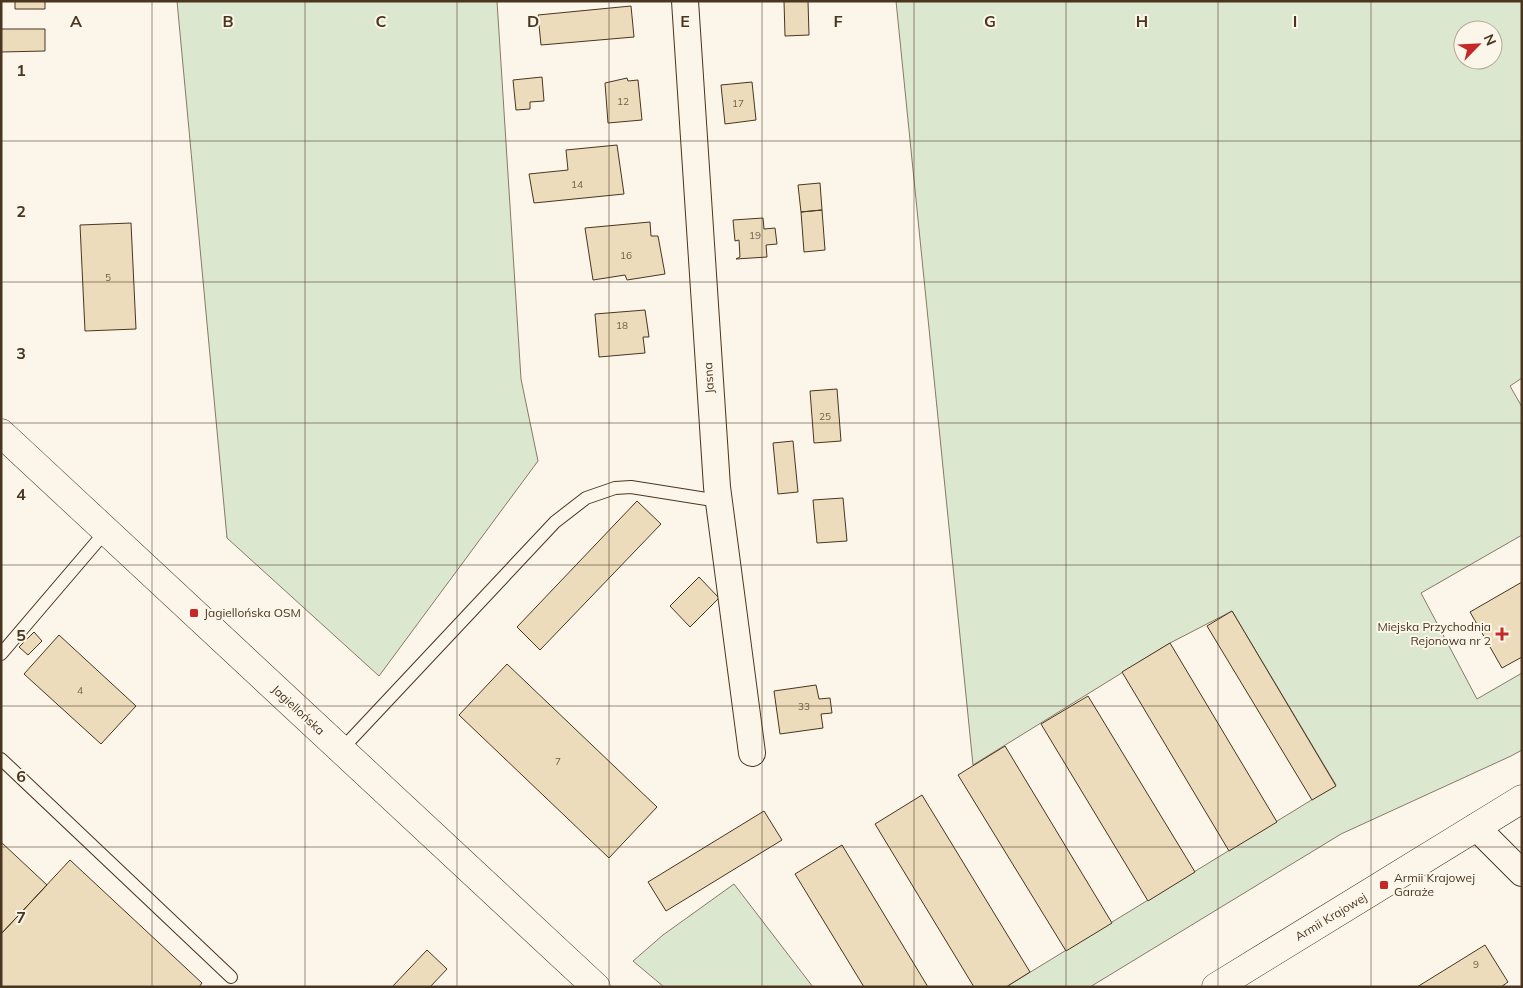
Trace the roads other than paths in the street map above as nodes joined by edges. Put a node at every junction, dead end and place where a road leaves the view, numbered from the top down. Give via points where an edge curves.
1 (685, 1) edge
2 (1, 433) edge
3 (719, 501) junction
4 (106, 531) junction
5 (1, 654) edge
6 (341, 750) junction
7 (752, 753) dead end
8 (1, 760) edge
9 (1522, 799) edge
10 (1476, 827) junction
11 (1522, 873) edge
12 (232, 977) dead end
13 (596, 987) edge
14 (1216, 987) edge

1 - 3 street, Jasna
2 - 4 street, Jagiellońska
3 - 6 lane via 631,487 615,488 586,498 555,522
3 - 7 street, Jasna
4 - 5 lane
4 - 6 street, Jagiellońska
6 - 13 street, Jagiellońska
8 - 12 lane
9 - 10 street, Armii Krajowej
10 - 11 street
10 - 14 street, Armii Krajowej

